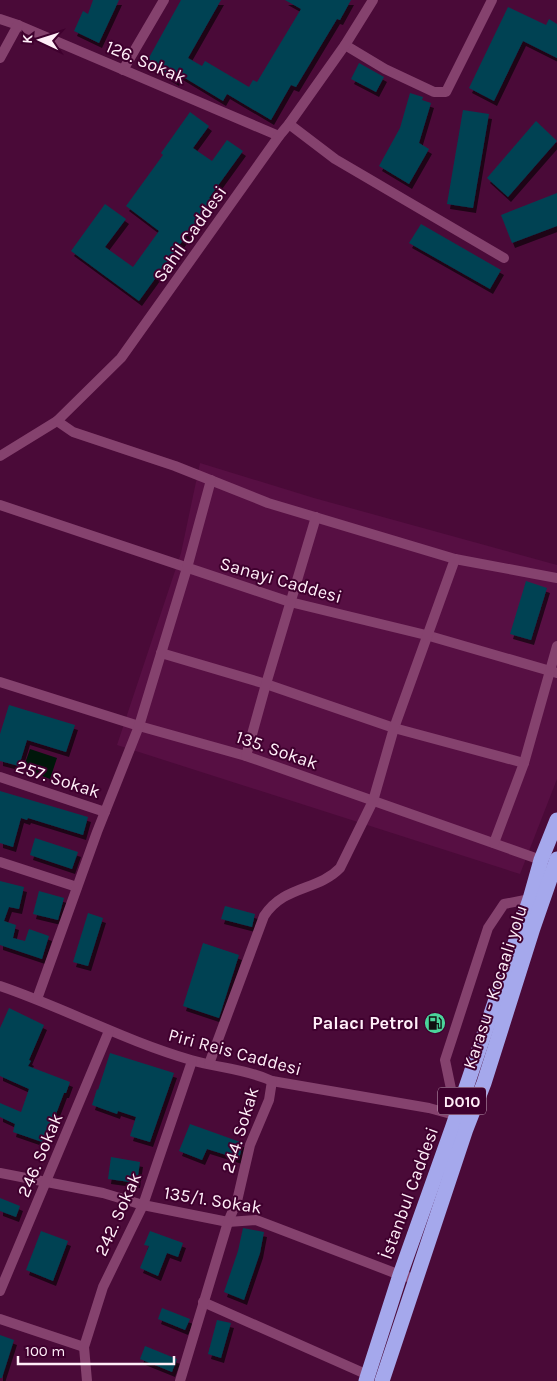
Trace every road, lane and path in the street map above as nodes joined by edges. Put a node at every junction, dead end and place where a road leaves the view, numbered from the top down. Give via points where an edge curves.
1 (164, 0) edge
2 (373, 0) edge
3 (492, 0) edge
4 (0, 19) edge
5 (18, 25) junction
6 (345, 45) junction
7 (0, 58) edge
8 (123, 70) junction
9 (289, 124) junction
10 (279, 136) junction
11 (504, 258) dead end
12 (56, 421) junction
13 (0, 456) edge
14 (211, 480) junction
15 (0, 505) edge
16 (316, 517) junction
17 (454, 559) junction
18 (187, 568) junction
19 (557, 578) edge
20 (290, 602) junction
21 (426, 635) junction
22 (557, 646) edge
23 (161, 653) junction
24 (554, 672) edge
25 (0, 682) edge
26 (266, 684) junction
27 (138, 726) junction
28 (394, 728) junction
29 (246, 756) junction
30 (524, 764) junction
31 (0, 777) edge
32 (373, 801) junction
33 (105, 812) junction
34 (557, 820) edge
35 (494, 843) junction
36 (557, 859) edge
37 (541, 860) junction
38 (0, 862) edge
39 (554, 869) edge
40 (77, 888) junction
41 (530, 899) junction
42 (0, 986) edge
43 (37, 999) junction
44 (109, 1031) junction
45 (192, 1061) junction
46 (209, 1064) junction
47 (272, 1081) junction
48 (464, 1117) junction
49 (0, 1173) edge
50 (46, 1182) junction
51 (143, 1205) junction
52 (228, 1222) junction
53 (400, 1275) junction
54 (416, 1279) junction
55 (0, 1291) edge
56 (204, 1302) junction
57 (0, 1319) edge
58 (84, 1346) junction
59 (367, 1378) edge
60 (87, 1381) edge
61 (180, 1381) edge
62 (382, 1381) edge

1 - 8 street
2 - 6 street, Sahil Caddesi
3 - 6 street via 446,92 434,92 385,69
4 - 5 street, 126. Sokak
5 - 7 street
5 - 8 street, 126. Sokak
6 - 9 street, Sahil Caddesi
8 - 10 street, 126. Sokak
9 - 10 street, Sahil Caddesi
9 - 11 street via 334,159
10 - 12 street, Sahil Caddesi via 121,358
12 - 13 street, Sahil Caddesi
12 - 14 street via 74,432
14 - 16 street via 268,503
14 - 18 street
15 - 18 street, Sanayi Caddesi
16 - 17 street
16 - 20 street
17 - 19 street
17 - 21 street
18 - 20 street, Sanayi Caddesi
18 - 23 street
20 - 21 street, Sanayi Caddesi
20 - 26 street
21 - 24 street, Sanayi Caddesi
21 - 28 street
22 - 24 street
23 - 26 street
23 - 27 street
24 - 30 street
25 - 27 street, 135. Sokak
26 - 28 street
26 - 29 street
27 - 29 street, 135. Sokak
27 - 33 street
28 - 30 street
28 - 32 street
29 - 32 street, 135. Sokak
30 - 35 street
31 - 33 street, 257. Sokak
32 - 35 street, 135. Sokak
32 - 46 street via 337,872 274,902 264,916
33 - 40 street
34 - 37 highway, İstanbul Caddesi / D010
35 - 37 street, 135. Sokak
36 - 39 highway, Karasu - Kocaali yolu / D010
37 - 41 highway, İstanbul Caddesi / D010
38 - 40 street
39 - 48 highway, Karasu - Kocaali yolu / D010 via 484,1083
40 - 43 street
41 - 48 highway, İstanbul Caddesi / D010
41 - 48 street via 504,904 488,928 445,1060
42 - 43 street, Piri Reis Caddesi
43 - 44 street, Piri Reis Caddesi
44 - 45 street, Piri Reis Caddesi
44 - 50 street, 246. Sokak
45 - 46 street, Piri Reis Caddesi
45 - 51 street, 242. Sokak
46 - 47 street, Piri Reis Caddesi
47 - 48 street, Piri Reis Caddesi
47 - 52 street, 244. Sokak
48 - 53 highway, İstanbul Caddesi / D010
48 - 54 highway, Karasu - Kocaali yolu / D010
49 - 50 street, 135/1. Sokak
50 - 51 street, 135/1. Sokak
50 - 55 street, 246. Sokak
51 - 52 street, 135/1. Sokak
51 - 58 street, 242. Sokak via 103,1287
52 - 53 street, 135/1. Sokak via 256,1220
52 - 56 street, 244. Sokak
53 - 54 street, 135/1. Sokak
53 - 59 highway, İstanbul Caddesi / D010
54 - 62 highway, Karasu - Kocaali yolu / D010
56 - 59 street
56 - 61 street, 244. Sokak
57 - 58 street
58 - 60 street, 242. Sokak

